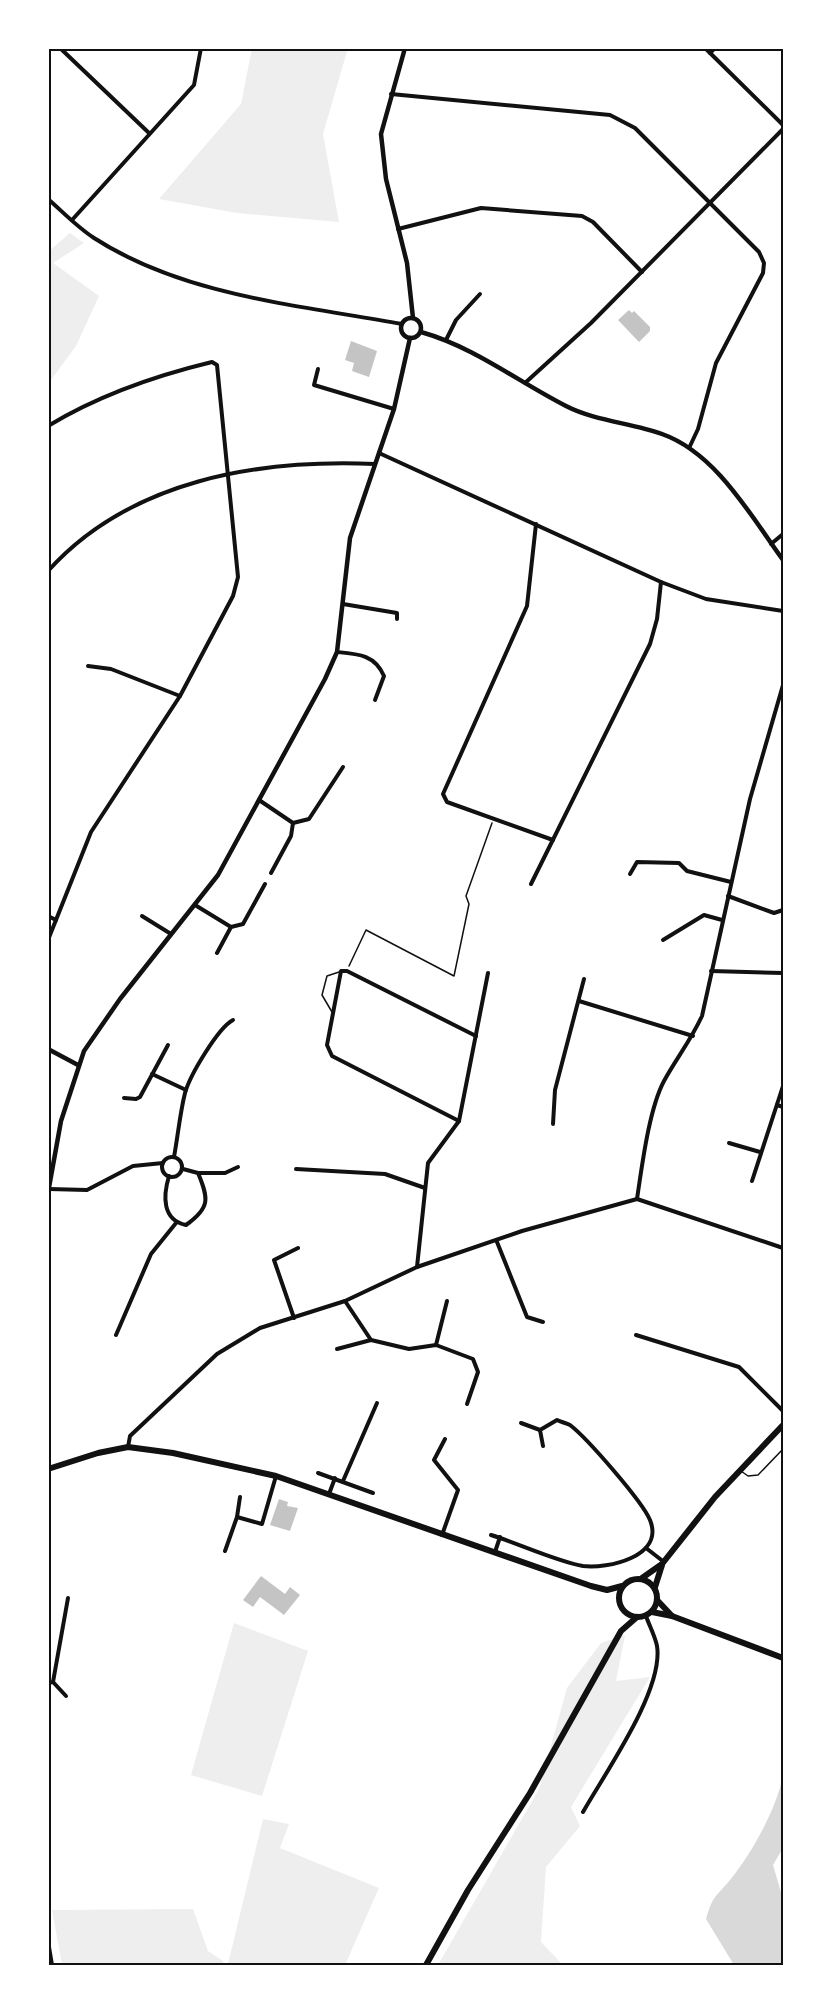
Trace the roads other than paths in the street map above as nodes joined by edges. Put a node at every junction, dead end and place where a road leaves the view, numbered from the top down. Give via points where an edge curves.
1 (60, 48) edge
2 (201, 48) edge
3 (405, 48) edge
4 (705, 48) edge
5 (715, 48) edge
6 (710, 53) junction
7 (391, 94) junction
8 (783, 127) edge
9 (149, 133) junction
10 (48, 199) edge
11 (710, 202) junction
12 (72, 220) junction
13 (398, 230) junction
14 (642, 272) junction
15 (480, 294) dead end
16 (413, 318) junction
17 (402, 324) junction
18 (421, 332) junction
19 (410, 338) junction
20 (446, 340) junction
21 (318, 369) dead end
22 (525, 383) junction
23 (394, 409) junction
24 (48, 426) edge
25 (690, 446) junction
26 (379, 453) junction
27 (375, 464) junction
28 (228, 473) junction
29 (536, 524) junction
30 (783, 534) edge
31 (771, 544) junction
32 (783, 560) edge
33 (48, 571) edge
34 (661, 582) junction
35 (343, 604) junction
36 (783, 611) edge
37 (397, 620) dead end
38 (337, 652) junction
39 (88, 666) dead end
40 (783, 685) edge
41 (180, 696) junction
42 (375, 700) dead end
43 (343, 767) dead end
44 (260, 801) junction
45 (293, 823) junction
46 (554, 840) junction
47 (271, 873) dead end
48 (630, 874) dead end
49 (731, 882) junction
50 (265, 884) dead end
51 (531, 884) dead end
52 (728, 896) junction
53 (195, 905) junction
54 (783, 910) edge
55 (48, 916) edge
56 (142, 916) dead end
57 (56, 920) junction
58 (722, 920) junction
59 (231, 927) junction
60 (171, 934) junction
61 (48, 940) edge
62 (663, 940) dead end
63 (217, 953) dead end
64 (711, 970) junction
65 (340, 972) junction
66 (488, 972) dead end
67 (783, 973) edge
68 (584, 979) dead end
69 (579, 1001) junction
70 (333, 1013) junction
71 (233, 1020) dead end
72 (476, 1036) junction
73 (693, 1036) junction
74 (168, 1045) dead end
75 (48, 1049) edge
76 (78, 1065) junction
77 (152, 1074) junction
78 (783, 1086) edge
79 (186, 1090) junction
80 (124, 1098) dead end
81 (777, 1106) junction
82 (783, 1107) edge
83 (459, 1121) junction
84 (553, 1124) dead end
85 (729, 1143) dead end
86 (760, 1152) junction
87 (174, 1157) junction
88 (163, 1163) junction
89 (238, 1167) dead end
90 (183, 1169) junction
91 (296, 1169) dead end
92 (198, 1173) junction
93 (169, 1176) junction
94 (752, 1181) dead end
95 (425, 1188) junction
96 (48, 1191) edge
97 (637, 1199) junction
98 (176, 1223) junction
99 (497, 1242) junction
100 (298, 1248) dead end
101 (783, 1248) edge
102 (417, 1267) junction
103 (345, 1300) junction
104 (447, 1301) dead end
105 (294, 1318) junction
106 (543, 1322) dead end
107 (116, 1335) dead end
108 (636, 1335) dead end
109 (371, 1340) junction
110 (436, 1345) junction
111 (337, 1349) dead end
112 (377, 1403) dead end
113 (467, 1404) dead end
114 (783, 1411) edge
115 (521, 1423) dead end
116 (783, 1425) edge
117 (540, 1430) junction
118 (446, 1439) dead end
119 (543, 1446) dead end
120 (128, 1447) junction
121 (783, 1449) edge
122 (48, 1469) edge
123 (740, 1471) junction
124 (318, 1473) dead end
125 (276, 1476) junction
126 (335, 1478) junction
127 (343, 1481) junction
128 (373, 1492) dead end
129 (329, 1495) junction
130 (240, 1497) dead end
131 (237, 1517) junction
132 (491, 1534) dead end
133 (442, 1535) junction
134 (500, 1537) junction
135 (646, 1548) junction
136 (225, 1551) dead end
137 (495, 1553) junction
138 (663, 1563) junction
139 (642, 1578) junction
140 (622, 1586) junction
141 (655, 1587) junction
142 (607, 1590) junction
143 (68, 1598) dead end
144 (618, 1600) junction
145 (657, 1600) junction
146 (624, 1612) junction
147 (649, 1614) junction
148 (672, 1616) junction
149 (636, 1617) junction
150 (621, 1631) junction
151 (783, 1658) edge
152 (51, 1682) edge
153 (66, 1696) dead end
154 (583, 1812) dead end
155 (48, 1941) edge
156 (52, 1965) edge
157 (426, 1965) edge

1 - 9 street
2 - 9 street via 194,85
3 - 7 street
4 - 6 street
5 - 6 street
6 - 8 street
7 - 11 street via 610,115 635,128
7 - 13 street via 381,134
8 - 11 street
9 - 12 street
10 - 12 street
11 - 14 street
11 - 25 street via 759,252 764,263 763,273 716,363
12 - 17 street via 94,238 162,273 232,293
13 - 14 street via 481,208 582,216 593,222
13 - 16 street via 407,264
14 - 22 street
15 - 20 street via 456,320
16 - 17 street
16 - 18 street via 420,323
17 - 19 street via 402,333
18 - 19 street
18 - 20 street
19 - 23 street
20 - 22 street via 484,357
21 - 23 street via 314,385
22 - 25 street via 570,408 663,434
23 - 26 street
24 - 28 street via 87,404 154,376 212,362 217,365
25 - 31 street via 713,467
26 - 27 street
26 - 29 street
27 - 28 street via 291,464
27 - 35 street via 351,538
28 - 33 street via 171,491 121,513 67,550
28 - 41 street via 238,577 234,596
29 - 34 street
29 - 46 street via 527,606 443,794 447,802
30 - 31 street
31 - 32 street
34 - 36 street via 706,599
34 - 46 street via 650,644
35 - 37 street via 397,613
35 - 38 street
38 - 42 street via 366,656 378,664 384,676
38 - 44 street
39 - 41 street via 111,669
40 - 49 street
41 - 57 street via 91,832
43 - 45 street via 309,819
44 - 45 street
44 - 53 street via 218,875
45 - 47 street via 291,836
46 - 51 street
48 - 49 street via 638,862 679,863 687,871
49 - 52 street
50 - 59 street via 243,924
52 - 54 street via 774,913
52 - 58 street
53 - 59 street
53 - 60 street
55 - 57 street
56 - 60 street
57 - 61 street
58 - 62 street via 704,915
58 - 64 street
59 - 63 street
60 - 76 street via 108,1015
64 - 67 street
64 - 73 street via 702,1016
65 - 70 street
65 - 70 lane via 327,976 322,995
65 - 72 street via 347,971
66 - 72 street
68 - 69 street
69 - 73 street
69 - 84 street via 555,1090
70 - 83 street via 327,1045 332,1056
71 - 79 street via 226,1023 210,1046
72 - 83 street
73 - 97 street via 663,1082 646,1143
74 - 77 street
75 - 76 street
76 - 96 street via 61,1121
77 - 79 street
77 - 80 street via 140,1097
78 - 81 street
79 - 87 street
81 - 82 street
81 - 86 street
83 - 95 street via 428,1163
85 - 86 street
86 - 94 street
87 - 88 street
87 - 90 street
88 - 93 street
88 - 96 street via 133,1166 87,1191
89 - 92 street via 225,1173
90 - 92 street
90 - 93 street via 176,1176
91 - 95 street via 386,1174
92 - 98 street via 206,1204 201,1215 186,1225
93 - 98 street via 165,1200
95 - 102 street
97 - 99 street via 522,1231
97 - 101 street
98 - 107 street via 151,1254
99 - 102 street
99 - 106 street via 527,1317
100 - 105 street via 274,1260
102 - 103 street
103 - 105 street
103 - 109 street
104 - 110 street
105 - 120 street via 260,1328 216,1354 130,1436
108 - 114 street via 739,1366
109 - 110 street via 409,1349
109 - 111 street
110 - 113 street via 470,1357 477,1365
112 - 127 street
115 - 117 street
116 - 123 main road
117 - 119 street
117 - 135 street via 557,1420 569,1424 608,1464 650,1521
118 - 133 street via 434,1460 458,1490
120 - 122 main road
120 - 125 main road
121 - 123 lane via 758,1475 748,1476
123 - 138 main road
124 - 126 street
125 - 129 main road
125 - 131 street via 262,1524
126 - 127 street
126 - 129 street
127 - 128 street
129 - 133 main road
130 - 131 street
131 - 136 street
132 - 134 street
133 - 137 main road
134 - 135 street via 582,1566 608,1566 635,1557
134 - 137 street
135 - 138 street
137 - 142 main road
138 - 139 main road
138 - 141 main road
139 - 140 main road
139 - 141 main road
140 - 142 main road
140 - 144 main road
141 - 145 main road
142 - 144 main road
143 - 152 street
144 - 146 main road
145 - 147 main road
145 - 148 main road
146 - 149 main road
146 - 150 main road
147 - 148 main road
147 - 149 main road
147 - 154 street via 657,1646 656,1671 649,1695
148 - 151 main road
149 - 150 main road
150 - 157 main road via 530,1793
152 - 153 street
155 - 156 street

